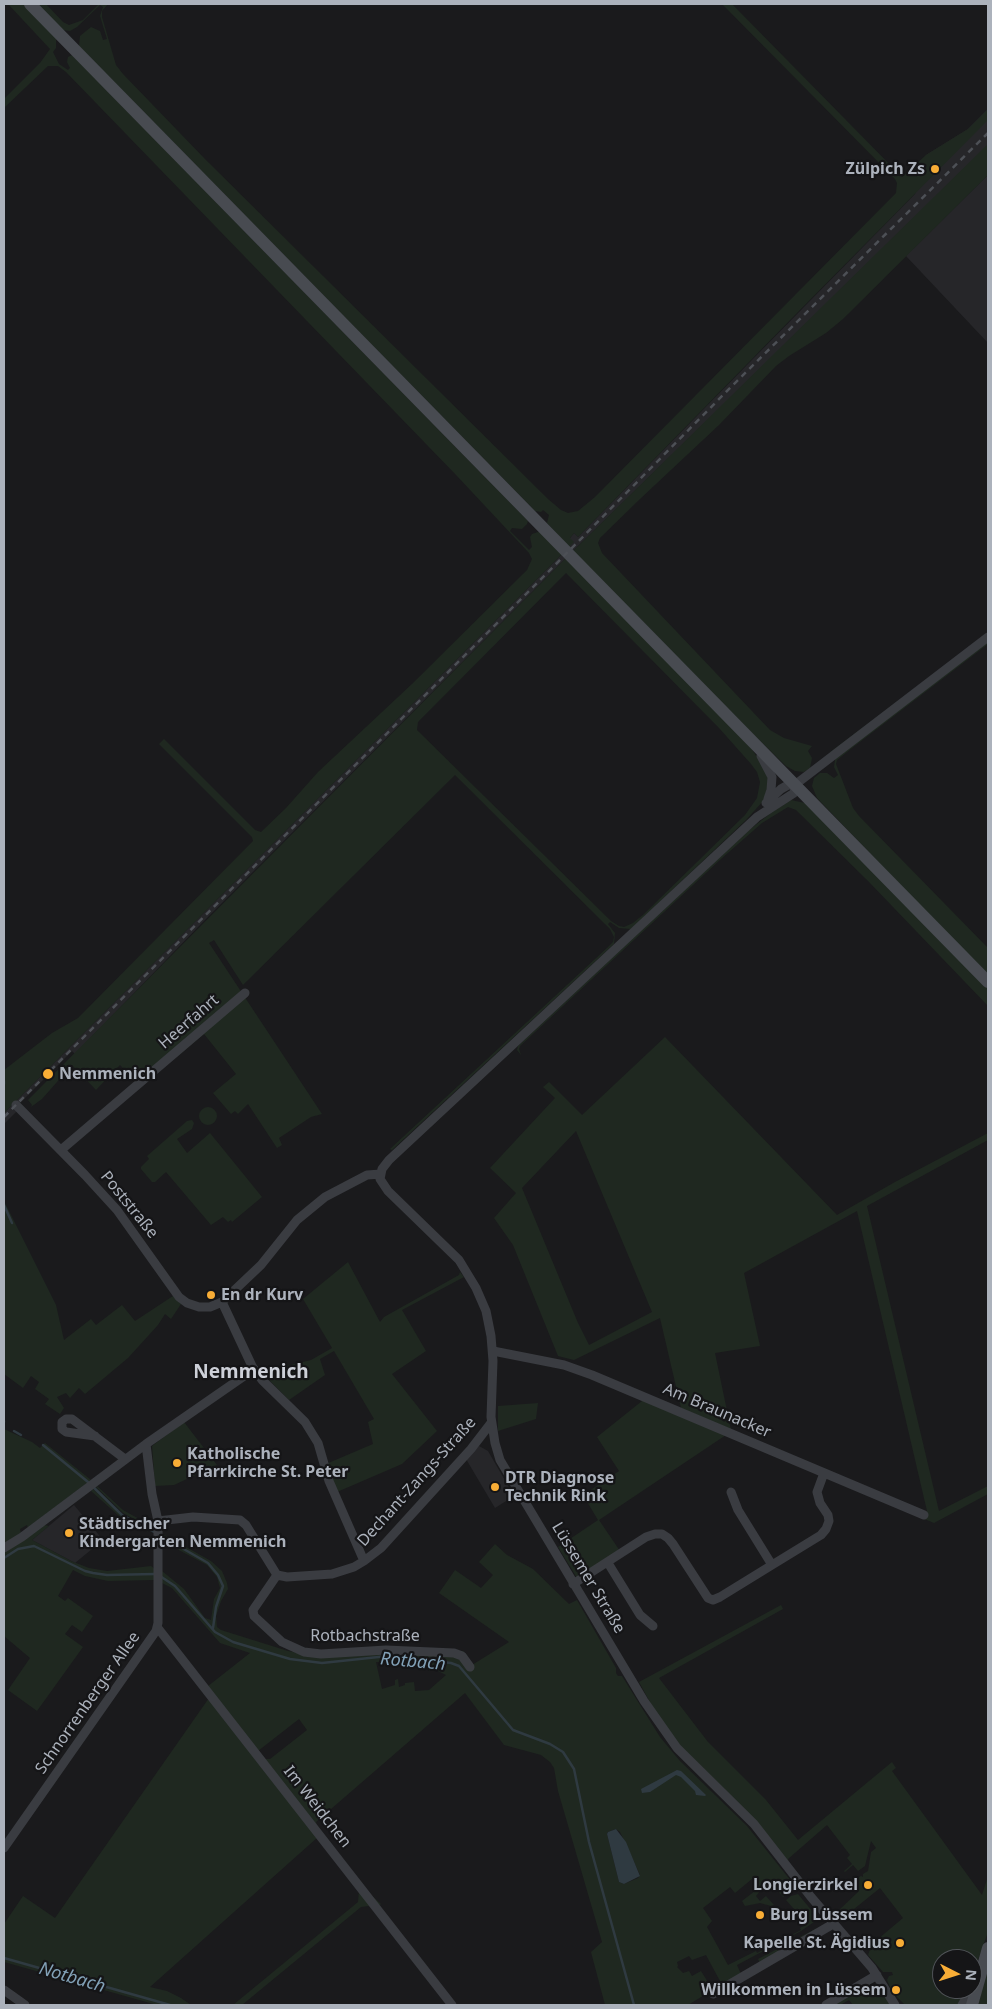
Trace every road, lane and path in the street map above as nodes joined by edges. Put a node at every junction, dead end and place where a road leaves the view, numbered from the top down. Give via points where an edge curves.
1 (30, 4) edge
2 (988, 637) edge
3 (747, 734) junction
4 (796, 784) junction
5 (766, 803) junction
6 (757, 816) junction
7 (988, 982) edge
8 (245, 993) dead end
9 (16, 1105) dead end
10 (61, 1150) junction
11 (381, 1174) junction
12 (222, 1302) junction
13 (493, 1351) junction
14 (252, 1366) junction
15 (491, 1423) junction
16 (95, 1436) dead end
17 (146, 1444) junction
18 (125, 1459) junction
19 (824, 1473) junction
20 (731, 1492) dead end
21 (924, 1515) dead end
22 (158, 1521) junction
23 (4, 1548) edge
24 (364, 1561) junction
25 (608, 1563) junction
26 (772, 1565) junction
27 (277, 1576) junction
28 (573, 1584) junction
29 (157, 1626) junction
30 (653, 1626) dead end
31 (470, 1667) dead end
32 (4, 1848) edge
33 (833, 1924) junction
34 (988, 1948) edge
35 (984, 1962) junction
36 (982, 1966) edge
37 (877, 1976) junction
38 (4, 1990) edge
39 (713, 1994) dead end
40 (893, 2001) edge
41 (25, 2005) edge
42 (452, 2005) edge
43 (826, 2005) edge
44 (900, 2005) edge
45 (972, 2005) edge

1 - 3 street
2 - 4 street
3 - 4 street
3 - 5 street via 771,774 771,790
4 - 5 street via 781,789
4 - 6 street via 794,793
4 - 7 street
5 - 6 street
6 - 11 street via 389,1160
8 - 10 street, Heerfahrt
9 - 10 street, Poststraße
10 - 12 street, Poststraße via 125,1220 181,1299 203,1308
11 - 12 street via 366,1175 325,1197 298,1220 261,1265
11 - 13 street, Lüssemer Straße via 384,1186 452,1252 467,1272 486,1311
12 - 14 street
13 - 15 street, Lüssemer Straße
13 - 19 street, Am Braunacker via 592,1374
14 - 17 street via 244,1376
14 - 24 street via 305,1422 318,1443 329,1481
15 - 24 street, Dechant-Zangs-Straße via 381,1548
15 - 28 street, Lüssemer Straße via 504,1468
16 - 18 street
17 - 18 street
17 - 22 street, Schnorrenberger Allee
18 - 23 street
19 - 21 street, Am Braunacker
19 - 26 street via 817,1492 828,1515 826,1529
20 - 26 street via 738,1510
22 - 27 street via 193,1517 240,1520
22 - 29 street, Schnorrenberger Allee
24 - 27 street, Dechant-Zangs-Straße via 332,1574
25 - 26 street via 646,1537 662,1534 673,1544 706,1596 713,1600
25 - 28 street
25 - 30 street via 640,1615
27 - 31 street, Rotbachstraße via 253,1610 254,1616 282,1642 304,1652 321,1654 386,1650 450,1653 462,1656
28 - 33 street, Lüssemer Straße via 668,1737 745,1814
29 - 32 street, Schnorrenberger Allee via 154,1636
29 - 42 street, Im Weidchen
33 - 37 street, Lüssemer Straße
33 - 39 street
34 - 35 street
35 - 36 street
35 - 45 street
37 - 40 street, Lüssemer Straße
37 - 43 street
38 - 41 street
40 - 44 street, Lüssemer Straße

